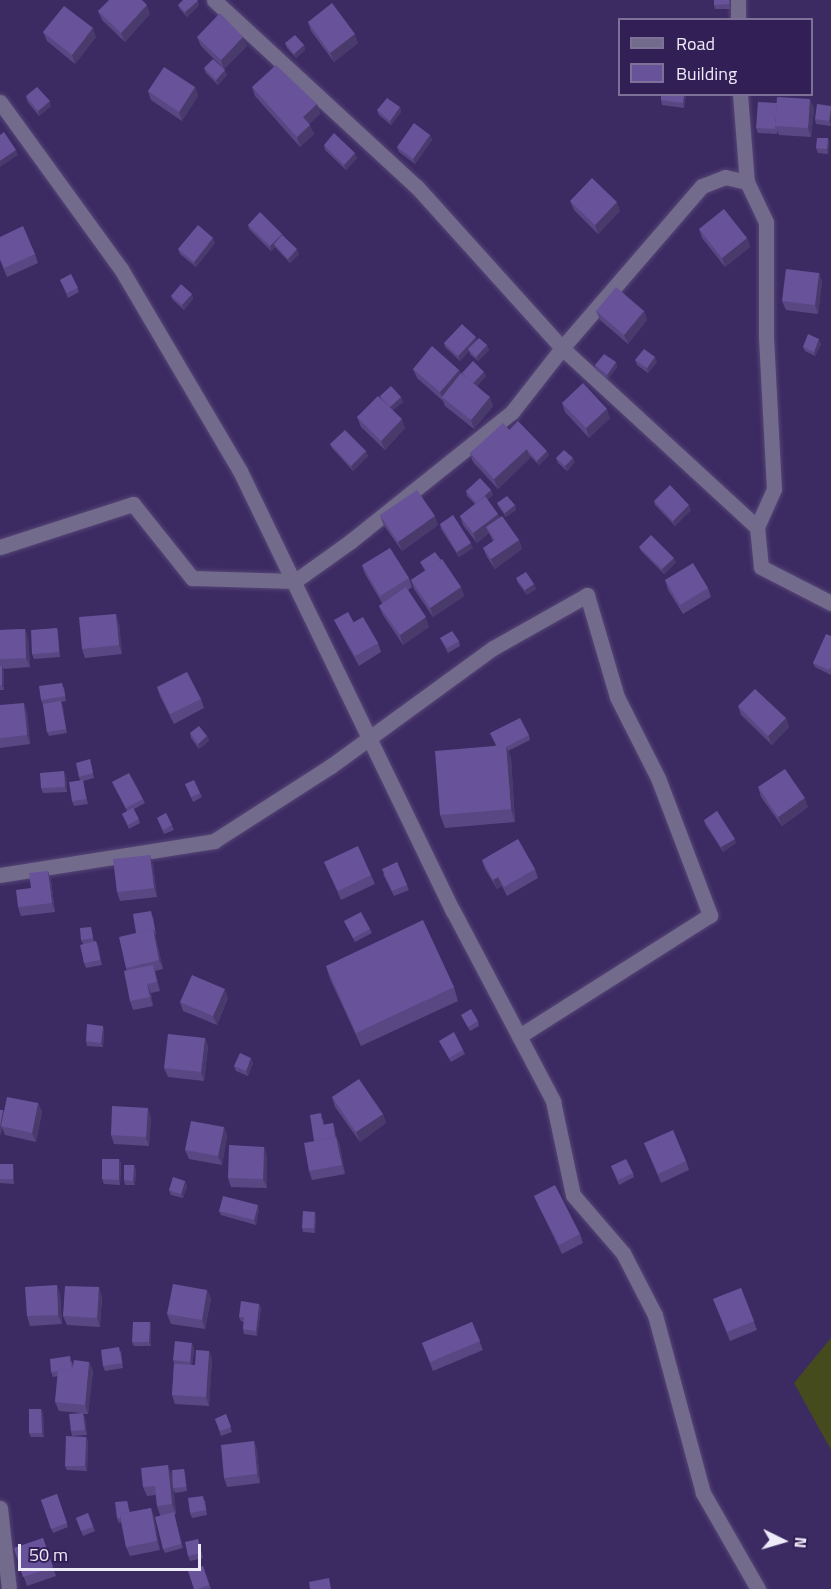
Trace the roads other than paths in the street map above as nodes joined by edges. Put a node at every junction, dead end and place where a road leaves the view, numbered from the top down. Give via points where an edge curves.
1 (214, 0) edge
2 (738, 0) edge
3 (738, 18) edge
4 (740, 96) edge
5 (0, 102) edge
6 (747, 182) junction
7 (562, 348) junction
8 (757, 527) junction
9 (0, 547) edge
10 (295, 581) junction
11 (831, 603) edge
12 (370, 737) junction
13 (0, 875) edge
14 (519, 1036) junction
15 (0, 1508) edge
16 (9, 1589) edge
17 (758, 1589) edge

1 - 7 street via 417,186
2 - 3 street
4 - 6 street
5 - 10 street via 121,269 240,471
6 - 7 street via 725,177 702,186
6 - 8 street via 766,222 766,337 774,489
7 - 8 street
7 - 10 street via 512,412 360,535
8 - 11 street via 761,567
9 - 10 street via 133,504 192,578
10 - 12 street
12 - 13 street via 214,841
12 - 14 street
12 - 14 street via 493,648 587,595 617,697 657,778 710,915
14 - 17 street via 553,1101 573,1195 623,1254 655,1315 703,1493
15 - 16 street

